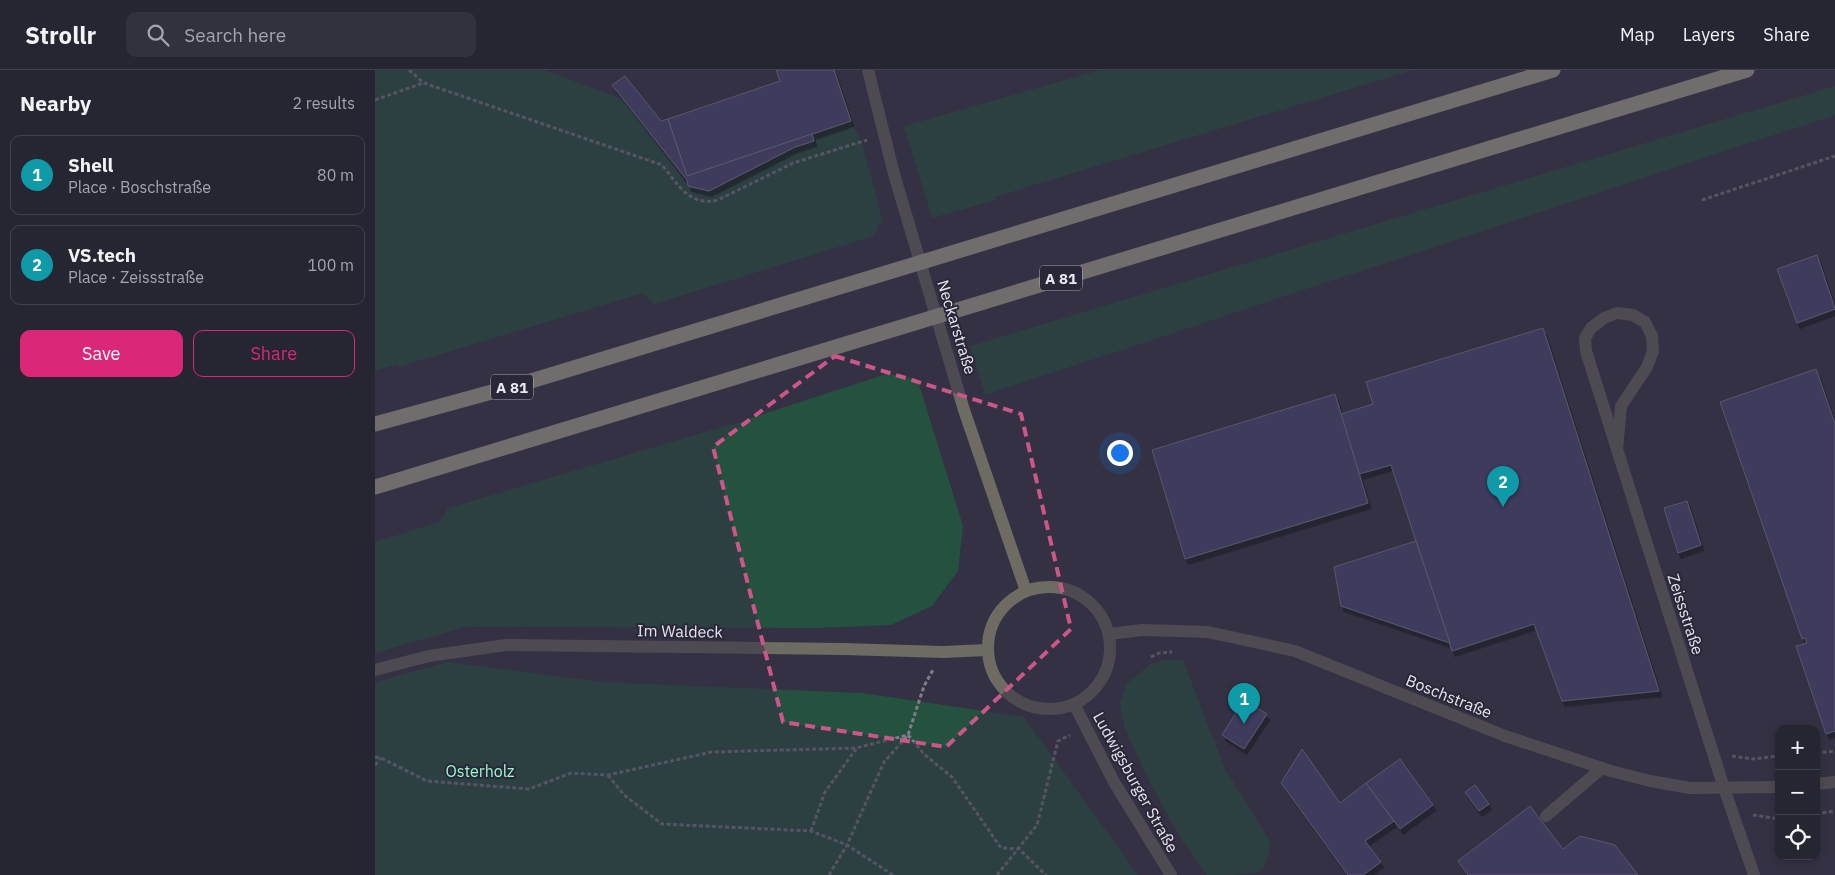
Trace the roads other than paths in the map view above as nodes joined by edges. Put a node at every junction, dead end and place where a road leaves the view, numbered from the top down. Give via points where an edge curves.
1 (868, 70) edge
2 (1553, 70) edge
3 (1747, 70) edge
4 (375, 424) edge
5 (1617, 450) junction
6 (375, 487) edge
7 (1026, 591) junction
8 (1109, 634) junction
9 (987, 650) junction
10 (375, 670) edge
11 (1074, 704) junction
12 (1602, 768) junction
13 (1835, 782) edge
14 (1820, 784) edge
15 (1775, 787) edge
16 (1724, 788) junction
17 (1546, 816) dead end
18 (1171, 875) edge
19 (1754, 875) edge

1 - 7 street, Neckarstraße via 894,174 965,410
2 - 4 highway, A 81 via 521,384
3 - 6 highway, A 81
5 - 5 street, Zeissstraße via 1586,351 1585,338 1591,328 1617,313 1633,315 1645,322 1652,336 1653,351 1621,406
5 - 16 street, Zeissstraße
7 - 8 street via 1046,586 1067,589 1086,598 1101,614
7 - 9 street via 1012,598 993,621
8 - 11 street via 1108,667 1089,695
8 - 12 street, Boschstraße via 1142,630 1208,632 1295,651 1505,736
9 - 10 street, Im Waldeck via 506,645 429,656
9 - 11 street via 990,667 1009,695 1041,709 1058,709
11 - 18 street, Ludwigsburger Straße via 1114,782
12 - 16 street, Boschstraße via 1690,788
12 - 17 street
13 - 14 street
15 - 16 street, Boschstraße
16 - 19 street, Zeissstraße

